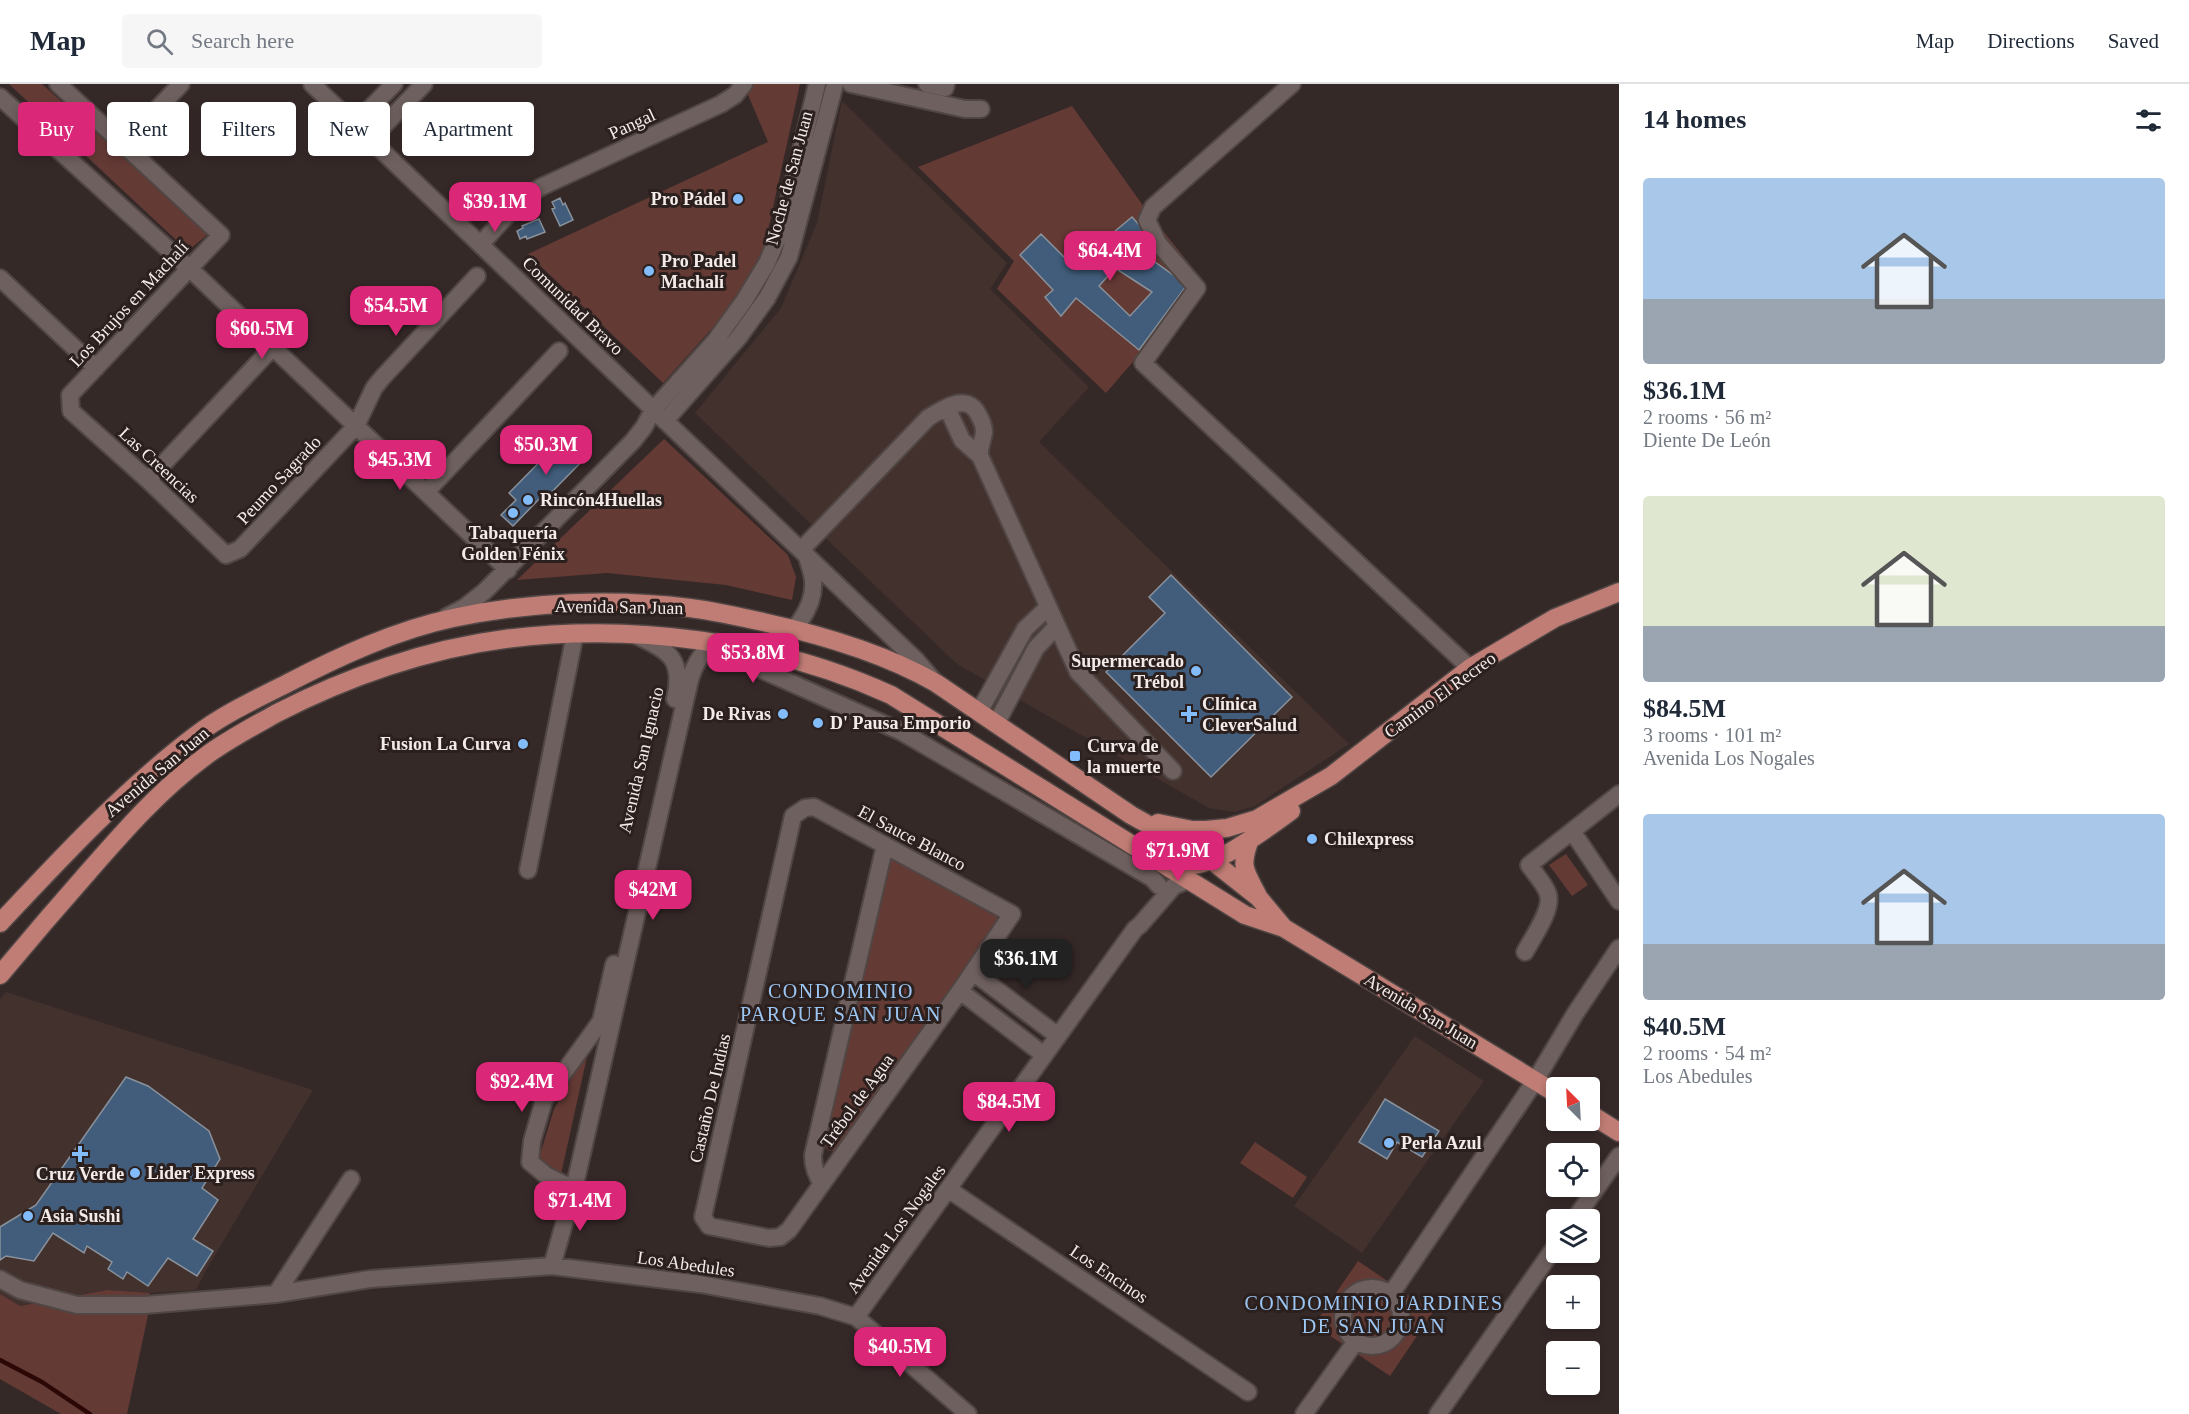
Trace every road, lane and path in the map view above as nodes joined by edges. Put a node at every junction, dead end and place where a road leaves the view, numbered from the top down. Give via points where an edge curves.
1 (58, 84) edge
2 (181, 84) edge
3 (312, 84) edge
4 (394, 84) edge
5 (424, 84) edge
6 (744, 84) edge
7 (817, 84) edge
8 (835, 84) edge
9 (851, 84) edge
10 (927, 84) edge
11 (1292, 84) edge
12 (946, 86) edge
13 (0, 97) edge
14 (164, 102) edge
15 (331, 102) edge
16 (376, 102) edge
17 (950, 106) junction
18 (981, 110) dead end
19 (390, 119) edge
20 (107, 129) edge
21 (137, 156) edge
22 (389, 156) edge
23 (481, 244) junction
24 (190, 269) junction
25 (477, 276) dead end
26 (0, 278) edge
27 (273, 347) junction
28 (559, 351) dead end
29 (96, 368) junction
30 (69, 403) joint
31 (940, 411) junction
32 (659, 416) junction
33 (356, 426) junction
34 (980, 456) junction
35 (148, 480) junction
36 (426, 492) junction
37 (804, 553) junction
38 (226, 555) joint
39 (508, 570) junction
40 (1619, 592) edge
41 (1048, 607) junction
42 (426, 626) junction
43 (1057, 626) junction
44 (796, 628) junction
45 (575, 634) junction
46 (637, 636) junction
47 (712, 642) junction
48 (750, 650) junction
49 (769, 654) junction
50 (1470, 668) junction
51 (936, 684) junction
52 (979, 712) junction
53 (996, 724) junction
54 (1173, 771) dead end
55 (1331, 776) junction
56 (1619, 794) edge
57 (1131, 815) junction
58 (793, 816) joint
59 (1572, 831) junction
60 (648, 841) junction
61 (1249, 842) junction
62 (885, 845) junction
63 (1152, 858) junction
64 (1211, 860) junction
65 (528, 870) dead end
66 (1188, 880) junction
67 (1159, 886) junction
68 (1259, 898) junction
69 (1619, 901) edge
70 (1012, 914) joint
71 (0, 923) edge
72 (1284, 928) junction
73 (1135, 929) junction
74 (1619, 937) edge
75 (1619, 948) edge
76 (1525, 952) dead end
77 (973, 972) junction
78 (0, 975) edge
79 (960, 991) junction
80 (607, 1023) junction
81 (1058, 1036) junction
82 (1044, 1054) junction
83 (1530, 1078) junction
84 (1546, 1087) edge
85 (1600, 1120) edge
86 (1619, 1132) edge
87 (1619, 1156) edge
88 (351, 1179) dead end
89 (822, 1183) junction
90 (574, 1189) junction
91 (948, 1189) junction
92 (1582, 1209) edge
93 (704, 1213) joint
94 (1546, 1260) edge
95 (552, 1266) junction
96 (0, 1279) edge
97 (276, 1294) junction
98 (1391, 1294) junction
99 (856, 1317) junction
100 (1356, 1341) junction
101 (1248, 1392) dead end
102 (968, 1414) edge
103 (1304, 1414) edge
104 (1438, 1414) edge

1 - 20 street
2 - 14 street
3 - 15 street, Comunidad Bravo
4 - 16 street
5 - 19 street
6 - 23 street, Pangal via 721,104 541,188 514,207
7 - 32 street via 783,225 767,263 744,301
8 - 32 street, Noche de San Juan via 789,257 740,337
9 - 17 street
10 - 12 street
11 - 50 street via 1153,207 1147,220 1158,243 1197,288 1143,363
12 - 17 street
13 - 24 street
17 - 18 street
21 - 24 street, Los Brujos en Machalí via 222,235
22 - 23 street, Comunidad Bravo
23 - 32 street, Comunidad Bravo
24 - 27 street
24 - 29 street, Los Brujos en Machalí
25 - 33 street, Peumo Sagrado via 382,378
26 - 29 street
27 - 33 street
27 - 35 street
28 - 36 street
29 - 30 street, Los Brujos en Machalí via 70,395
30 - 35 street, Las Creencias via 71,411
31 - 34 street via 949,412 962,440
31 - 34 street via 963,402 976,410 984,432
31 - 37 street via 916,429
32 - 37 street, Comunidad Bravo
32 - 39 street, Noche de San Juan via 644,427
33 - 36 street
33 - 38 street, Peumo Sagrado via 240,549
34 - 41 street
35 - 38 street, Las Creencias
36 - 39 street
37 - 44 street via 813,582 809,603
37 - 51 street, Comunidad Bravo
39 - 42 street, Noche de San Juan via 465,607
40 - 50 main road, Camino El Recreo via 1555,618
41 - 43 street
41 - 52 street via 1025,629
42 - 44 main road, Avenida San Juan via 452,618 551,605 643,604 691,608
42 - 71 main road, Avenida San Juan via 323,664 196,735 114,807
43 - 53 street via 1036,648
43 - 54 street via 1083,679
44 - 49 street
44 - 51 main road, Avenida San Juan via 911,669
45 - 46 main road, Avenida San Juan
45 - 65 street
45 - 78 main road, Avenida San Juan via 502,639 396,664 316,694 249,728 204,757 160,794 125,829
46 - 47 main road, Avenida San Juan
46 - 60 street, Avenida San Ignacio via 659,646 671,658 678,668 679,681
47 - 48 main road, Avenida San Juan
47 - 60 street, Avenida San Ignacio via 693,668
48 - 49 main road, Avenida San Juan
48 - 67 street via 762,670 902,732 1152,878
49 - 63 main road, Avenida San Juan via 831,671 891,695
50 - 55 main road, Camino El Recreo
51 - 52 main road, Avenida San Juan
52 - 53 main road, Avenida San Juan
53 - 57 main road, Avenida San Juan
55 - 57 main road, Camino El Recreo via 1257,819 1227,828 1174,828
55 - 61 main road, Camino El Recreo via 1311,796
56 - 59 street
57 - 64 main road, Avenida San Juan
58 - 62 street, El Sauce Blanco via 814,807
58 - 93 street, Castaño De Indias
59 - 69 street
59 - 76 street via 1529,865 1548,891 1549,900
60 - 80 street, Avenida San Ignacio
61 - 64 main road, Camino El Recreo
61 - 68 main road via 1243,862
62 - 70 street, El Sauce Blanco
62 - 89 street via 813,1155 816,1175
63 - 64 main road, Camino El Recreo via 1187,866
63 - 66 main road, Avenida San Juan
63 - 67 street via 1161,876
64 - 68 main road, Avenida San Juan
66 - 72 main road, Avenida San Juan via 1245,915
66 - 73 street, Avenida Los Nogales via 1174,886
67 - 73 street, Avenida Los Nogales via 1135,922
68 - 72 main road, Avenida San Juan
70 - 77 street, Trébol de Agua
72 - 83 main road, Avenida San Juan
73 - 81 street, Avenida Los Nogales
74 - 83 street
75 - 83 street
77 - 79 street, Trébol de Agua
77 - 81 street
79 - 82 street
79 - 89 street, Trébol de Agua
80 - 90 street, Avenida San Ignacio
80 - 90 street, Avenida San Ignacio via 544,1100 532,1141 530,1162 547,1176
81 - 82 street, Avenida Los Nogales
82 - 91 street, Avenida Los Nogales
83 - 84 main road, Avenida San Juan
83 - 98 street
85 - 86 main road
87 - 92 street
88 - 97 street
89 - 93 street, Trébol de Agua via 780,1237 709,1226
90 - 95 street, Avenida San Ignacio
91 - 99 street, Avenida Los Nogales
91 - 101 street, Los Encinos
94 - 104 street
95 - 97 street, Los Abedules via 370,1279
95 - 99 street, Los Abedules via 700,1284 820,1306
96 - 97 street, Los Abedules via 20,1290 77,1305 145,1305
98 - 100 street via 1398,1301 1401,1323 1391,1340 1371,1346
98 - 100 street via 1366,1288 1351,1297 1343,1317 1345,1328
99 - 102 street, Los Abedules
100 - 103 street

